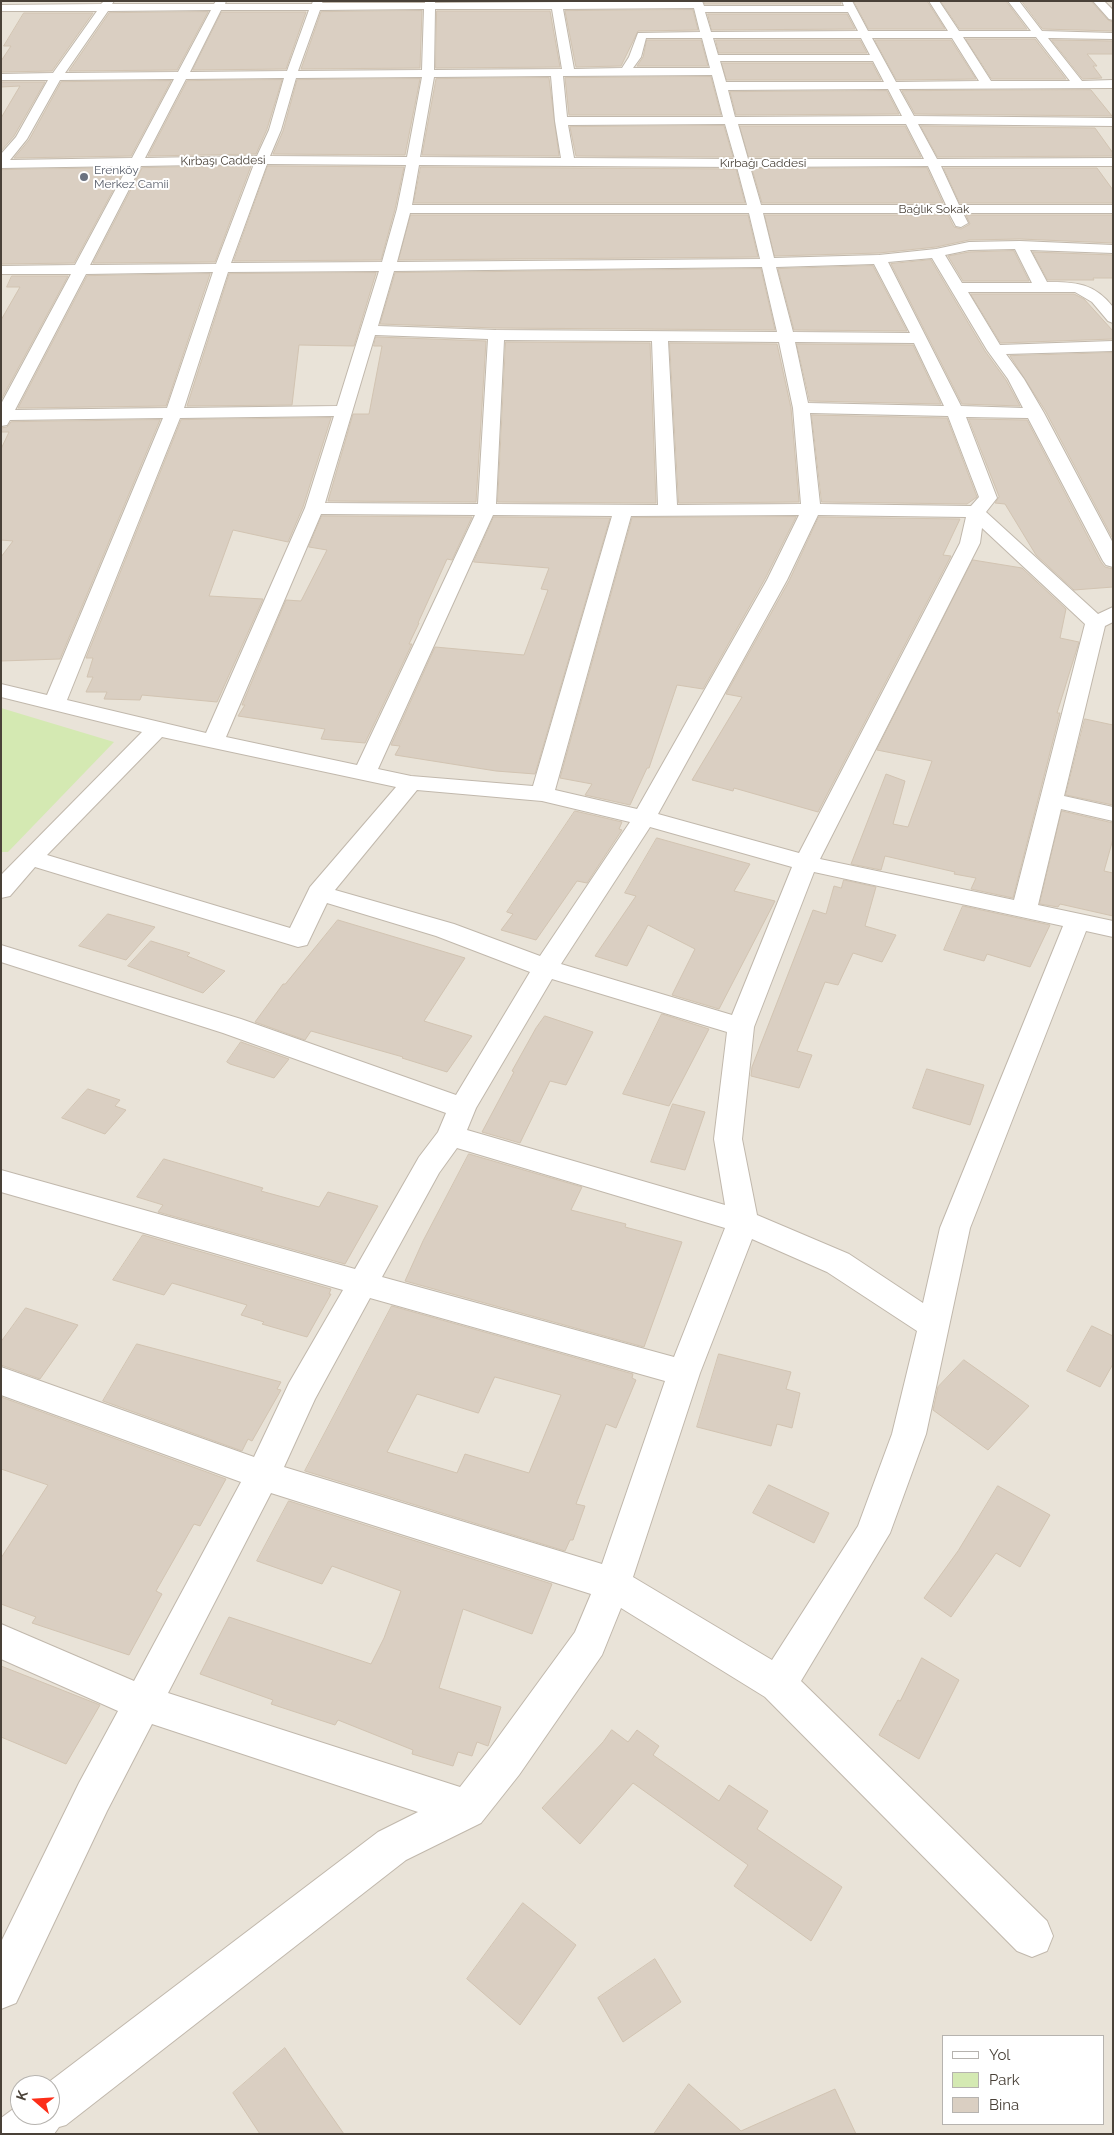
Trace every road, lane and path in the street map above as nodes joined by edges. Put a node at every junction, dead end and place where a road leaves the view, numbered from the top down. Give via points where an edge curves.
1 (5, 1) edge
2 (934, 1) edge
3 (1013, 1) edge
4 (1098, 1) edge
5 (220, 4) edge
6 (316, 4) edge
7 (430, 4) edge
8 (106, 5) edge
9 (849, 5) edge
10 (557, 6) junction
11 (1, 7) edge
12 (1113, 17) edge
13 (863, 34) junction
14 (956, 34) junction
15 (1038, 34) junction
16 (1113, 36) edge
17 (708, 38) edge
18 (876, 58) junction
19 (625, 72) junction
20 (429, 73) junction
21 (563, 73) junction
22 (291, 75) junction
23 (181, 76) junction
24 (1, 77) edge
25 (56, 77) junction
26 (890, 84) junction
27 (987, 84) junction
28 (1079, 84) junction
29 (1113, 84) edge
30 (910, 120) junction
31 (561, 121) junction
32 (731, 121) junction
33 (1113, 122) edge
34 (262, 160) junction
35 (414, 160) junction
36 (137, 162) junction
37 (1113, 162) edge
38 (1, 163) edge
39 (568, 163) junction
40 (933, 163) junction
41 (742, 164) junction
42 (404, 209) junction
43 (755, 209) junction
44 (956, 209) junction
45 (1113, 209) edge
46 (1020, 245) junction
47 (969, 246) junction
48 (1113, 248) edge
49 (936, 253) junction
50 (879, 259) junction
51 (769, 263) junction
52 (388, 267) junction
53 (83, 268) junction
54 (222, 268) junction
55 (1, 270) edge
56 (1042, 287) junction
57 (958, 288) junction
58 (1113, 318) edge
59 (369, 330) junction
60 (496, 335) junction
61 (660, 337) junction
62 (786, 338) junction
63 (920, 338) junction
64 (1113, 346) edge
65 (996, 350) junction
66 (801, 408) junction
67 (345, 411) junction
68 (956, 412) junction
69 (174, 413) junction
70 (1035, 413) junction
71 (2, 417) edge
72 (314, 508) junction
73 (487, 509) junction
74 (811, 509) junction
75 (623, 511) junction
76 (668, 511) junction
77 (976, 512) junction
78 (1113, 561) edge
79 (1107, 618) edge
80 (1, 690) edge
81 (54, 704) junction
82 (157, 729) junction
83 (213, 742) junction
84 (365, 773) junction
85 (411, 783) junction
86 (542, 794) junction
87 (1052, 800) junction
88 (1113, 814) edge
89 (644, 818) junction
90 (30, 858) junction
91 (806, 864) junction
92 (1, 890) edge
93 (319, 893) junction
94 (1024, 911) junction
95 (1077, 922) junction
96 (1113, 929) edge
97 (1, 953) edge
98 (545, 968) junction
99 (741, 1027) junction
100 (457, 1122) junction
101 (1, 1181) edge
102 (743, 1222) junction
103 (363, 1284) junction
104 (934, 1326) junction
105 (684, 1373) junction
106 (1, 1381) edge
107 (263, 1475) junction
108 (613, 1584) junction
109 (1, 1641) edge
110 (778, 1684) junction
111 (143, 1703) junction
112 (467, 1810) junction
113 (1032, 1936) dead end
114 (1, 1988) edge
115 (60, 2101) edge
116 (29, 2125) edge
117 (17, 2134) edge

1 - 11 street
2 - 14 street
3 - 15 street
4 - 12 street
5 - 6 street
5 - 8 street
5 - 23 street
6 - 7 street
6 - 22 street
7 - 10 street
7 - 20 street
8 - 11 street
8 - 25 street
9 - 13 street
9 - 17 street
10 - 17 street
10 - 21 street
13 - 14 street
13 - 17 street
13 - 18 street
14 - 15 street
14 - 27 street
15 - 16 street
15 - 28 street
17 - 18 street
17 - 19 street
17 - 19 street via 642,35 635,57
17 - 26 street
17 - 32 street
18 - 26 street
19 - 21 street
20 - 21 street
20 - 22 street
20 - 35 street
21 - 31 street
22 - 23 street
22 - 34 street via 275,130
23 - 25 street
23 - 36 street
24 - 25 street
25 - 38 street via 21,140
26 - 27 street
26 - 30 street
27 - 28 street
28 - 29 street
30 - 32 street
30 - 33 street
30 - 40 street
31 - 32 street
31 - 39 street
32 - 41 street
34 - 35 street, Kırbaşı Caddesi
34 - 36 street, Kırbaşı Caddesi
34 - 54 street
35 - 39 street, Kırbağı Caddesi
35 - 42 street
36 - 38 street, Kırbaşı Caddesi
36 - 53 street
37 - 40 street, Kırbağı Caddesi
39 - 41 street, Kırbağı Caddesi
40 - 41 street, Kırbağı Caddesi
40 - 44 street
41 - 43 street
42 - 43 street, Bağlık Sokak
42 - 52 street
43 - 44 street, Bağlık Sokak
43 - 51 street
44 - 45 street, Bağlık Sokak
44 - 47 street
46 - 47 street
46 - 48 street
46 - 56 street
47 - 49 street
49 - 50 street
49 - 57 street
50 - 51 street
50 - 63 street
51 - 52 street
51 - 62 street
52 - 54 street
52 - 59 street
53 - 54 street
53 - 55 street
53 - 71 street
54 - 69 street
56 - 57 street
56 - 58 street via 1084,289 1098,297
57 - 65 street
59 - 60 street
59 - 67 street
60 - 61 street
60 - 73 street
61 - 62 street
61 - 76 street
62 - 63 street
62 - 66 street
63 - 68 street
64 - 65 street
65 - 70 street
66 - 68 street
66 - 74 street
67 - 69 street
67 - 72 street
68 - 70 street
68 - 77 street via 988,498
69 - 71 street
69 - 81 street
70 - 78 street
72 - 73 street
72 - 83 street
73 - 75 street
73 - 84 street
74 - 76 street
74 - 77 street
74 - 89 street via 777,580
75 - 76 street
75 - 86 street
77 - 79 street
77 - 91 street via 970,543
79 - 87 street
80 - 81 street
81 - 82 street
82 - 83 street
82 - 90 street
83 - 84 street
84 - 85 street
85 - 86 street
85 - 93 street
86 - 89 street
87 - 88 street
87 - 94 street
89 - 91 street
89 - 98 street
90 - 92 street
90 - 93 street via 298,939
91 - 94 street
91 - 99 street
93 - 98 street via 445,930
94 - 95 street
95 - 96 street
95 - 104 street via 955,1228
97 - 100 street via 232,1026
98 - 99 street
98 - 100 street
99 - 102 street via 728,1139
100 - 102 street
100 - 103 street via 429,1165
101 - 103 street
102 - 104 street via 838,1263
102 - 105 street
103 - 105 street
103 - 107 street via 301,1393
104 - 110 street via 909,1434 873,1532
105 - 108 street
106 - 107 street
107 - 108 street
107 - 111 street
108 - 110 street
108 - 112 street via 589,1643
109 - 111 street
110 - 113 street
111 - 112 street
111 - 114 street via 93,1797
112 - 115 street via 392,1846
116 - 117 street

